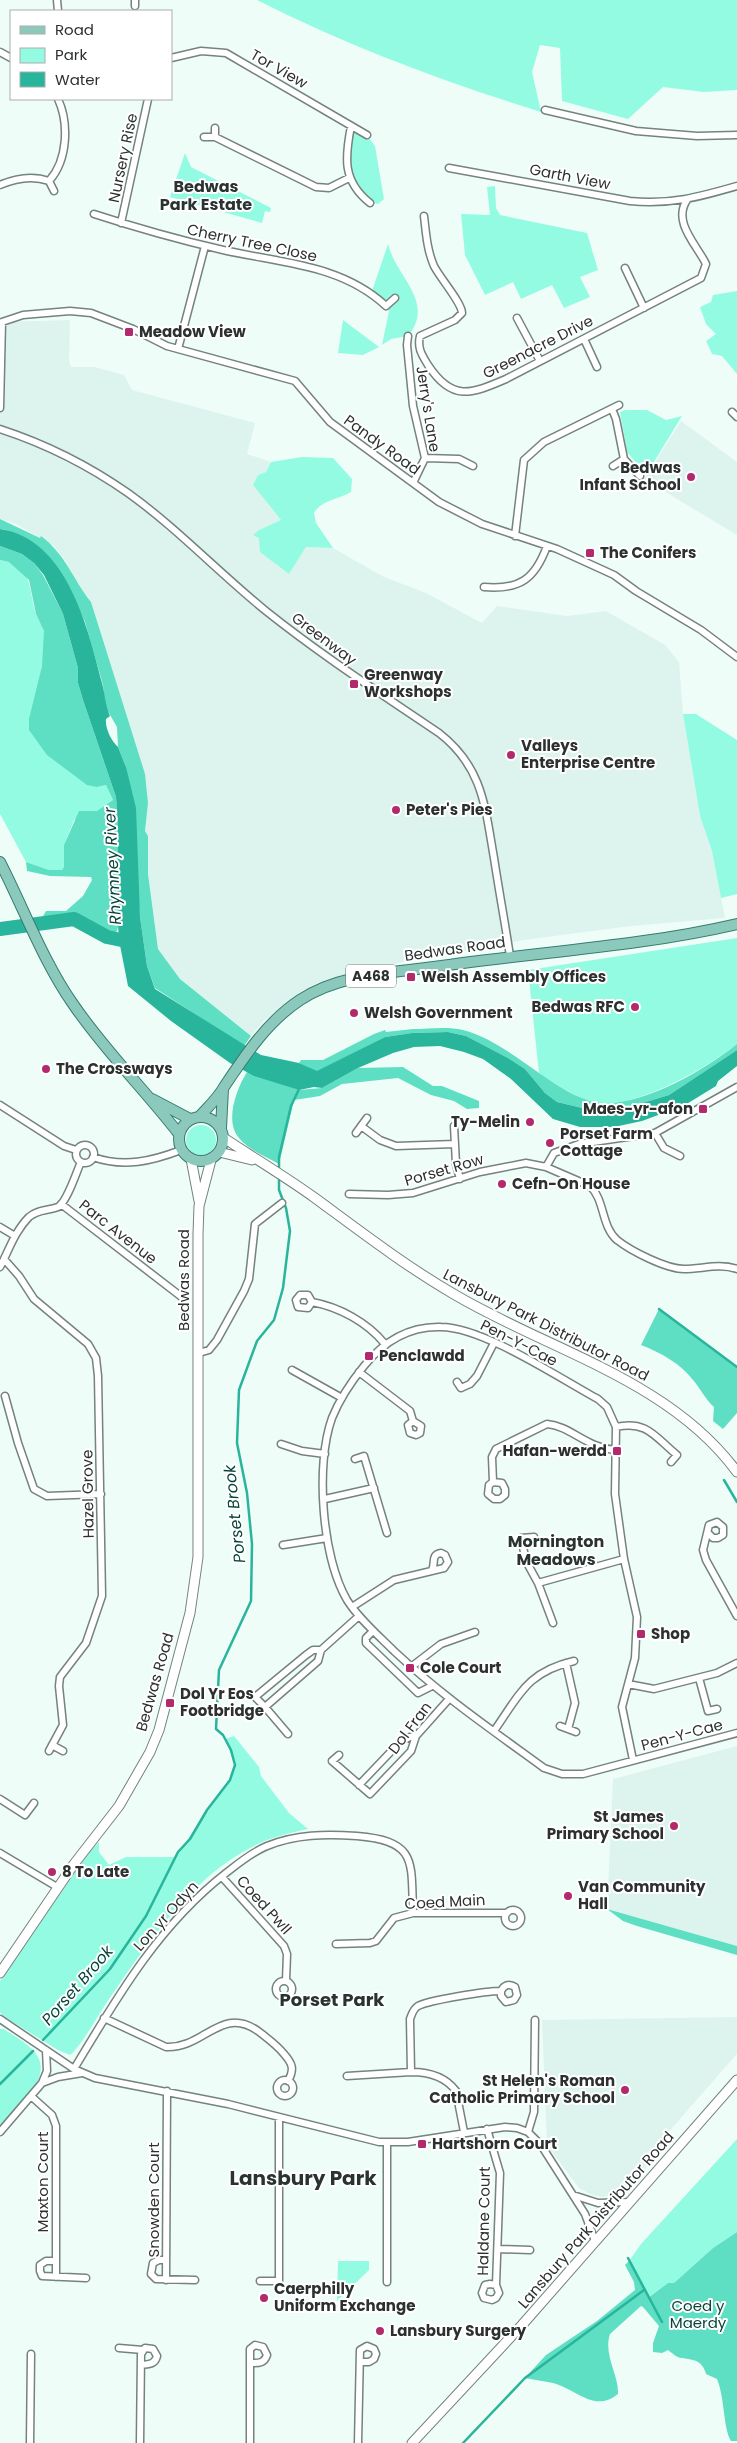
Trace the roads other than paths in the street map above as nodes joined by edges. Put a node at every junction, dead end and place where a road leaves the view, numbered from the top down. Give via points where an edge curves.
1 (172, 58) edge
2 (58, 100) edge
3 (148, 100) edge
4 (546, 110) dead end
5 (351, 126) junction
6 (214, 128) dead end
7 (367, 135) dead end
8 (737, 135) edge
9 (204, 137) dead end
10 (215, 138) junction
11 (449, 168) dead end
12 (349, 178) junction
13 (49, 181) junction
14 (0, 185) edge
15 (737, 186) edge
16 (54, 191) dead end
17 (687, 200) junction
18 (370, 203) dead end
19 (94, 214) dead end
20 (424, 216) dead end
21 (121, 223) junction
22 (205, 246) junction
23 (625, 268) dead end
24 (395, 298) dead end
25 (644, 308) junction
26 (517, 318) dead end
27 (1, 322) edge
28 (408, 336) dead end
29 (584, 339) junction
30 (178, 349) junction
31 (540, 361) junction
32 (597, 366) dead end
33 (619, 405) dead end
34 (0, 408) edge
35 (612, 409) junction
36 (0, 429) edge
37 (425, 458) junction
38 (624, 459) junction
39 (473, 466) dead end
40 (613, 466) dead end
41 (640, 476) dead end
42 (413, 483) junction
43 (515, 536) junction
44 (547, 546) junction
45 (484, 587) dead end
46 (737, 657) edge
47 (0, 862) edge
48 (737, 924) edge
49 (737, 930) edge
50 (707, 931) junction
51 (510, 956) junction
52 (737, 1087) edge
53 (223, 1089) junction
54 (151, 1099) junction
55 (0, 1105) edge
56 (195, 1118) junction
57 (367, 1118) dead end
58 (361, 1126) junction
59 (454, 1126) dead end
60 (222, 1133) junction
61 (356, 1133) dead end
62 (655, 1133) junction
63 (179, 1134) junction
64 (455, 1144) junction
65 (76, 1150) junction
66 (181, 1150) junction
67 (219, 1152) junction
68 (680, 1156) dead end
69 (93, 1157) junction
70 (191, 1159) junction
71 (211, 1160) junction
72 (81, 1162) junction
73 (260, 1162) junction
74 (546, 1167) junction
75 (460, 1179) junction
76 (348, 1194) dead end
77 (282, 1203) dead end
78 (62, 1204) junction
79 (199, 1206) junction
80 (0, 1227) edge
81 (15, 1236) junction
82 (4, 1259) junction
83 (736, 1266) edge
84 (0, 1268) edge
85 (183, 1298) dead end
86 (312, 1302) dead end
87 (494, 1343) junction
88 (385, 1344) junction
89 (199, 1353) junction
90 (292, 1370) dead end
91 (360, 1372) junction
92 (458, 1382) dead end
93 (5, 1396) dead end
94 (342, 1398) junction
95 (413, 1422) dead end
96 (616, 1427) junction
97 (281, 1444) dead end
98 (616, 1450) junction
99 (325, 1454) junction
100 (355, 1458) dead end
101 (671, 1462) dead end
102 (734, 1462) edge
103 (737, 1472) edge
104 (493, 1482) dead end
105 (374, 1488) junction
106 (101, 1494) junction
107 (324, 1499) junction
108 (387, 1533) dead end
109 (708, 1533) dead end
110 (534, 1537) dead end
111 (327, 1538) junction
112 (282, 1545) dead end
113 (624, 1559) junction
114 (432, 1570) dead end
115 (538, 1583) junction
116 (352, 1607) junction
117 (359, 1616) junction
118 (737, 1616) edge
119 (553, 1622) dead end
120 (373, 1631) junction
121 (475, 1632) dead end
122 (321, 1650) junction
123 (574, 1661) dead end
124 (566, 1663) junction
125 (737, 1663) edge
126 (411, 1667) junction
127 (699, 1678) junction
128 (628, 1684) junction
129 (432, 1686) junction
130 (449, 1699) junction
131 (265, 1707) junction
132 (716, 1710) dead end
133 (560, 1726) dead end
134 (568, 1729) junction
135 (494, 1731) junction
136 (576, 1732) dead end
137 (737, 1733) edge
138 (288, 1734) dead end
139 (416, 1736) junction
140 (63, 1751) dead end
141 (339, 1755) dead end
142 (633, 1760) junction
143 (360, 1785) junction
144 (0, 1800) edge
145 (34, 1803) dead end
146 (0, 1852) edge
147 (222, 1877) junction
148 (57, 1887) junction
149 (412, 1913) junction
150 (507, 1913) dead end
151 (336, 1944) dead end
152 (0, 1973) edge
153 (286, 1981) dead end
154 (500, 1990) dead end
155 (104, 2018) junction
156 (535, 2020) dead end
157 (1, 2021) edge
158 (46, 2050) junction
159 (74, 2069) junction
160 (411, 2072) junction
161 (82, 2073) junction
162 (347, 2076) dead end
163 (737, 2080) edge
164 (288, 2081) dead end
165 (42, 2083) junction
166 (167, 2091) junction
167 (32, 2097) junction
168 (279, 2118) junction
169 (486, 2129) junction
170 (0, 2132) edge
171 (464, 2132) junction
172 (528, 2132) junction
173 (387, 2143) junction
174 (571, 2194) junction
175 (630, 2202) junction
176 (595, 2241) junction
177 (498, 2249) junction
178 (530, 2250) dead end
179 (166, 2260) junction
180 (56, 2261) junction
181 (56, 2277) junction
182 (86, 2278) dead end
183 (166, 2280) junction
184 (195, 2280) dead end
185 (260, 2281) dead end
186 (387, 2282) dead end
187 (496, 2285) dead end
188 (119, 2348) dead end
189 (143, 2350) junction
190 (31, 2354) dead end
191 (360, 2362) dead end
192 (250, 2363) dead end
193 (141, 2364) junction
194 (30, 2443) edge
195 (140, 2443) edge
196 (250, 2443) edge
197 (358, 2443) edge
198 (412, 2443) edge

1 - 5 street, Tor View via 201,51 226,53
2 - 13 street via 64,122 64,151
3 - 21 street, Nursery Rise
4 - 8 street via 636,131 698,136
5 - 7 street, Tor View
5 - 12 street via 347,148
6 - 10 street
9 - 10 street
10 - 12 street via 316,187 329,188
11 - 17 street, Garth View via 630,201
12 - 18 street
13 - 14 street via 30,178
13 - 16 street
15 - 17 street, Garth View
17 - 25 street, Greenacre Drive via 682,207 683,222 706,268 701,278
19 - 21 street, Cherry Tree Close
20 - 31 street, Greenacre Drive via 429,252 447,288 462,308 461,316 455,320 420,336 418,344 422,354 440,382 456,392 478,391
21 - 22 street, Cherry Tree Close
22 - 24 street, Cherry Tree Close via 332,273 356,283 386,306
22 - 30 street
23 - 25 street
25 - 29 street, Greenacre Drive
26 - 31 street
27 - 30 street, Pandy Road via 22,315 91,313
27 - 34 street
28 - 37 street, Jerry's Lane via 406,345 413,406
29 - 31 street, Greenacre Drive
29 - 32 street
30 - 42 street, Pandy Road via 295,381 330,422
33 - 35 street
35 - 38 street
35 - 43 street via 544,442 524,460
36 - 51 street, Greenway via 79,462 129,494 309,645 458,749 472,769 483,795
37 - 39 street via 459,460
37 - 42 street, Jerry's Lane
38 - 40 street
38 - 41 street
42 - 43 street, Pandy Road via 462,514
43 - 44 street, Pandy Road
44 - 45 street via 540,565 524,581 507,587
44 - 46 street, Pandy Road via 614,575
47 - 54 main road via 36,938 72,1003 108,1052
48 - 50 main road
49 - 50 main road, A468
50 - 51 main road, Bedwas Road / A468
51 - 53 main road, Bedwas Road / A468 via 371,976 326,986 290,1007 254,1044
52 - 62 street
53 - 56 main road, Bedwas Road / A468
53 - 60 main road
54 - 56 main road
54 - 63 main road
55 - 65 street via 64,1146
56 - 60 main road via 212,1119
56 - 63 main road, A468 via 181,1128
57 - 58 street
58 - 61 street
58 - 64 street via 380,1140 396,1146
59 - 64 street
60 - 67 main road
60 - 73 street, Lansbury Park Distributor Road
62 - 68 street via 664,1148
62 - 74 street via 576,1145 554,1153
63 - 66 main road
64 - 75 street
65 - 69 street via 80,1146 89,1146
65 - 72 street
66 - 69 street via 126,1164
66 - 70 main road
67 - 71 main road
67 - 73 street, Lansbury Park Distributor Road
69 - 72 street via 90,1162
70 - 71 main road via 198,1162
70 - 79 street
71 - 79 street
72 - 78 street
73 - 102 street, Lansbury Park Distributor Road via 423,1276 486,1313 661,1400 698,1428
74 - 75 street, Porset Row via 521,1163
74 - 83 street, Porset Row via 590,1186 596,1193 613,1236 634,1250 681,1270
75 - 76 street, Porset Row via 407,1194
77 - 89 street via 255,1224 249,1278 244,1291 217,1340 209,1350
78 - 81 street via 35,1213
78 - 85 street, Parc Avenue
79 - 89 street, Bedwas Road
80 - 81 street
81 - 82 street
82 - 84 street
82 - 106 street, Hazel Grove via 34,1299 88,1344 96,1358
86 - 88 street via 326,1304 371,1328
87 - 88 street, Pen-Y-Cae via 478,1334 438,1326 406,1333
87 - 92 street via 473,1382 461,1388
87 - 96 street, Pen-Y-Cae via 598,1399 607,1407
88 - 91 street, Pen-Y-Cae
89 - 148 street, Bedwas Road via 198,1557 191,1607 176,1669 159,1730 141,1769 119,1806
90 - 94 street
91 - 94 street, Pen-Y-Cae
91 - 95 street via 410,1411
93 - 106 street via 34,1489 47,1496
94 - 99 street, Pen-Y-Cae via 330,1424
96 - 98 street, Pen-Y-Cae
96 - 101 street via 637,1424 644,1428 677,1455
97 - 99 street
98 - 104 street via 600,1448 560,1427 547,1424 496,1449 492,1457
98 - 113 street, Pen-Y-Cae via 615,1494
99 - 107 street, Pen-Y-Cae
100 - 105 street via 364,1456
102 - 103 street, Lansbury Park Distributor Road
105 - 107 street
105 - 108 street
106 - 140 street, Hazel Grove via 102,1596 86,1643 60,1677 64,1718 50,1748
107 - 111 street, Pen-Y-Cae
109 - 118 street via 703,1550 706,1560
110 - 115 street via 521,1538 526,1561
111 - 112 street
111 - 116 street, Pen-Y-Cae via 335,1575
113 - 115 street
113 - 128 street, Pen-Y-Cae via 637,1616 635,1658
114 - 116 street via 394,1580
115 - 119 street
116 - 117 street, Pen-Y-Cae
117 - 120 street, Pen-Y-Cae
117 - 122 street
120 - 126 street, Pen-Y-Cae
120 - 129 street via 366,1638 366,1643 418,1693
121 - 126 street via 441,1644
122 - 131 street via 318,1661
122 - 131 street via 313,1650 255,1697
123 - 124 street
124 - 134 street via 575,1703
124 - 135 street via 550,1667 533,1679
125 - 127 street
126 - 129 street, Pen-Y-Cae
127 - 128 street via 654,1689
127 - 132 street via 708,1711
128 - 142 street, Pen-Y-Cae via 622,1712
129 - 130 street, Pen-Y-Cae
130 - 135 street, Pen-Y-Cae
130 - 139 street, Dol Fran
131 - 138 street
133 - 134 street
134 - 136 street
135 - 142 street, Pen-Y-Cae via 544,1768 556,1773 583,1774
137 - 142 street, Pen-Y-Cae
139 - 143 street via 402,1741
139 - 143 street, Dol Fran via 411,1751 370,1794
141 - 143 street via 332,1761
144 - 145 street via 25,1816
146 - 148 street
147 - 149 street, Lon yr Odyn via 248,1856 269,1845 314,1834 361,1837 392,1845 406,1854 411,1864
147 - 153 street, Coed Pwll via 284,1946 287,1954
147 - 155 street, Lon yr Odyn via 186,1908 157,1941
148 - 152 street, Bedwas Road
149 - 150 street, Coed Main
149 - 151 street, Coed Main via 394,1918 370,1944
154 - 160 street via 427,2004 413,2011 409,2029
155 - 159 street, Lon yr Odyn
155 - 164 street via 166,2047 176,2048 229,2022 247,2024 282,2051 292,2063
156 - 172 street via 534,2112
157 - 158 street
158 - 159 street
158 - 165 street via 47,2071
159 - 161 street
160 - 162 street
160 - 171 street via 429,2073 452,2086 456,2091
161 - 165 street
161 - 166 street
163 - 175 street, Lansbury Park Distributor Road
165 - 167 street
166 - 168 street
166 - 179 street, Snowden Court
167 - 170 street
167 - 180 street, Maxton Court via 49,2112 56,2126
168 - 173 street
168 - 185 street via 279,2281
169 - 171 street
169 - 172 street via 511,2127
169 - 177 street, Haldane Court via 500,2173
171 - 173 street
172 - 174 street via 541,2145
173 - 186 street
174 - 175 street via 598,2203
174 - 176 street via 588,2220
175 - 176 street, Lansbury Park Distributor Road
176 - 198 street, Lansbury Park Distributor Road
177 - 178 street
177 - 187 street, Haldane Court
179 - 183 street, Snowden Court
179 - 183 street via 156,2261 150,2270 156,2279
180 - 181 street, Maxton Court
180 - 181 street via 46,2261 40,2268 42,2276
181 - 182 street
183 - 184 street
188 - 189 street
189 - 193 street
189 - 193 street via 153,2349 157,2356 153,2363
190 - 194 street
191 - 197 street
192 - 196 street
193 - 195 street

